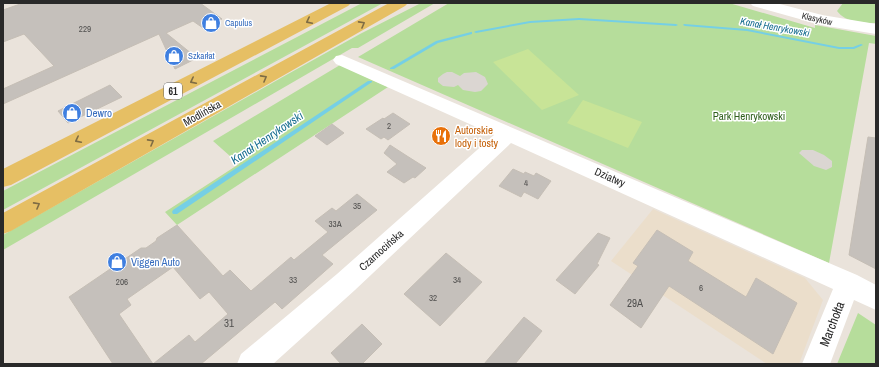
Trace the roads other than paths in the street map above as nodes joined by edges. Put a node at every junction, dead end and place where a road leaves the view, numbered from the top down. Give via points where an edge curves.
1 (343, 3) edge
2 (400, 3) edge
3 (758, 3) edge
4 (821, 3) edge
5 (821, 20) junction
6 (876, 29) edge
7 (342, 60) dead end
8 (509, 133) junction
9 (3, 179) edge
10 (3, 224) edge
11 (848, 283) junction
12 (876, 298) edge
13 (251, 364) edge
14 (816, 364) edge

1 -> 9 main road, 61
10 -> 2 main road, Modlińska
3 - 5 street, Klasyków
4 - 5 street
5 - 6 street, Klasyków
7 - 8 street, Dziatwy
8 - 11 street, Dziatwy
8 - 13 street, Czarnocińska via 346,282
11 - 12 street, Dziatwy
11 - 14 street, Marchołta

